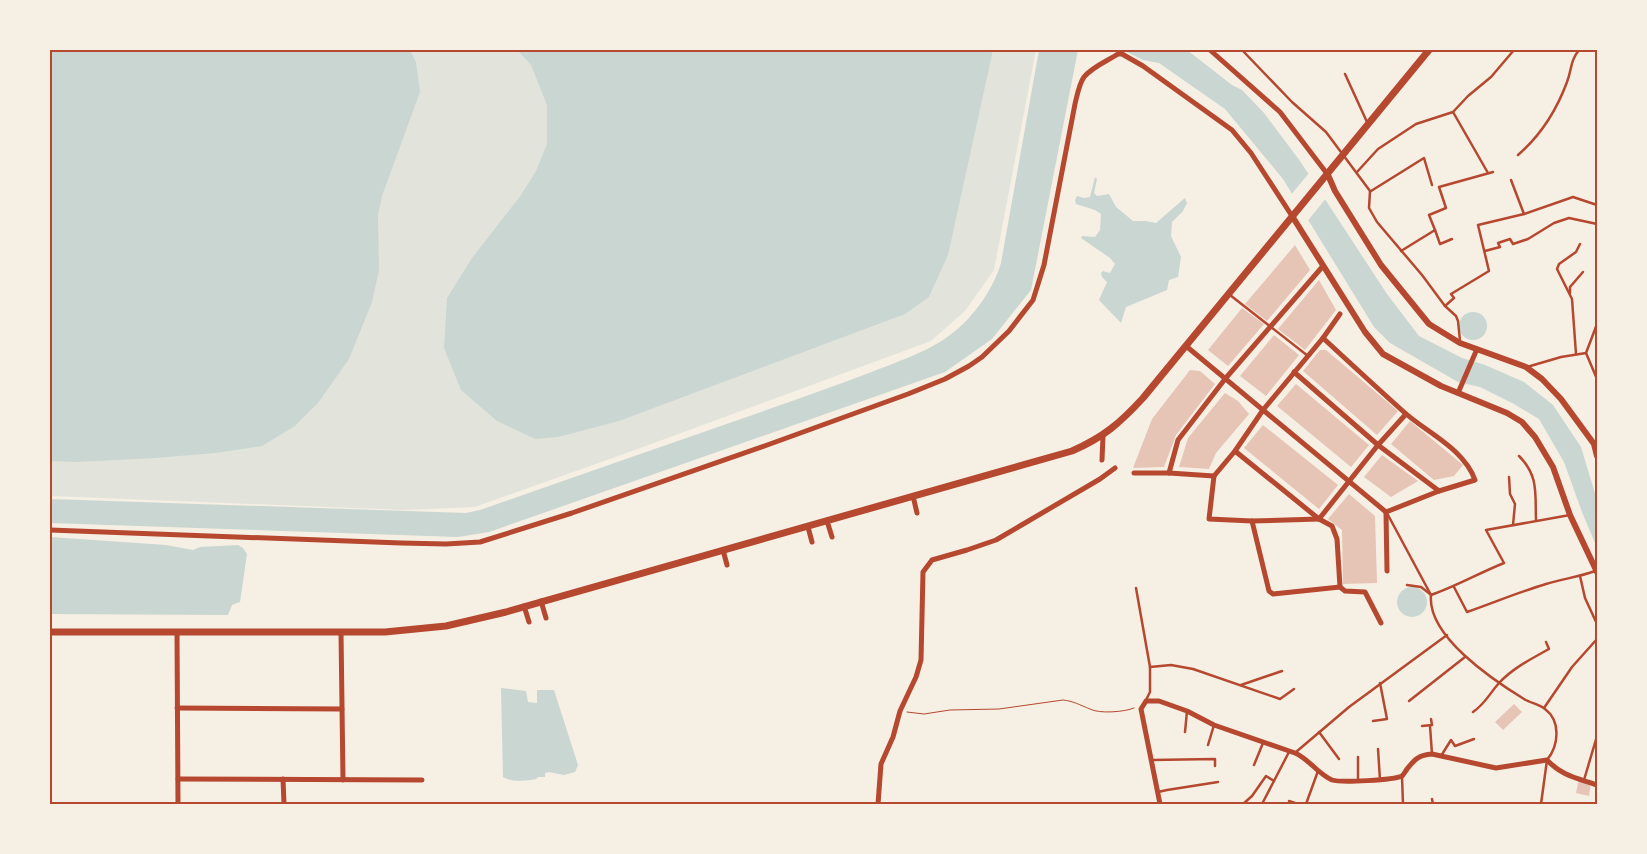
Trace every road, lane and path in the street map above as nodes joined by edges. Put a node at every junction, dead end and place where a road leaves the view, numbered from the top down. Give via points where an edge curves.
1 (1210, 50) edge
2 (1242, 50) edge
3 (1429, 50) edge
4 (1514, 50) edge
5 (1580, 50) edge
6 (1345, 74) dead end
7 (1453, 112) junction
8 (1368, 126) junction
9 (1344, 155) junction
10 (1518, 155) dead end
11 (1357, 172) junction
12 (1494, 172) dead end
13 (1488, 174) junction
14 (1328, 175) junction
15 (1511, 180) dead end
16 (1432, 185) dead end
17 (1370, 191) junction
18 (1597, 205) edge
19 (1294, 214) junction
20 (1524, 214) junction
21 (1597, 224) edge
22 (1434, 230) junction
23 (1452, 239) dead end
24 (1580, 244) dead end
25 (1401, 251) junction
26 (1485, 251) junction
27 (1323, 266) junction
28 (1583, 272) dead end
29 (1229, 294) junction
30 (1572, 299) junction
31 (1445, 306) junction
32 (1340, 314) dead end
33 (1597, 324) edge
34 (1271, 327) junction
35 (1323, 338) junction
36 (1460, 343) junction
37 (1186, 346) junction
38 (1477, 349) junction
39 (1586, 353) junction
40 (1576, 354) junction
41 (1308, 356) junction
42 (1526, 367) junction
43 (1294, 372) junction
44 (1226, 379) junction
45 (1597, 379) edge
46 (1458, 393) junction
47 (1263, 410) junction
48 (1406, 414) junction
49 (1103, 436) junction
50 (1378, 445) junction
51 (1235, 451) junction
52 (1519, 456) dead end
53 (1597, 456) edge
54 (1102, 460) dead end
55 (1114, 468) dead end
56 (1134, 473) dead end
57 (1169, 473) junction
58 (1214, 476) junction
59 (1509, 477) dead end
60 (1349, 482) junction
61 (1439, 491) junction
62 (913, 496) junction
63 (1386, 512) junction
64 (917, 513) dead end
65 (1570, 515) junction
66 (1319, 519) junction
67 (1536, 520) junction
68 (828, 521) junction
69 (1252, 521) junction
70 (1514, 525) junction
71 (808, 527) junction
72 (50, 530) edge
73 (832, 537) dead end
74 (812, 542) dead end
75 (723, 550) junction
76 (727, 565) dead end
77 (1387, 571) dead end
78 (1596, 571) edge
79 (1580, 576) junction
80 (1408, 585) dead end
81 (1340, 587) junction
82 (1454, 587) junction
83 (1136, 588) dead end
84 (1432, 595) junction
85 (541, 601) junction
86 (524, 606) junction
87 (546, 618) dead end
88 (529, 622) dead end
89 (1381, 623) dead end
90 (1597, 624) edge
91 (50, 632) edge
92 (341, 632) junction
93 (177, 633) junction
94 (1447, 636) junction
95 (1597, 639) edge
96 (1546, 642) dead end
97 (1466, 657) junction
98 (1150, 667) junction
99 (1282, 671) dead end
100 (1499, 683) junction
101 (1380, 684) junction
102 (1240, 686) junction
103 (1294, 689) dead end
104 (1409, 700) dead end
105 (1146, 701) junction
106 (177, 708) junction
107 (1544, 708) junction
108 (342, 709) junction
109 (900, 712) junction
110 (1187, 712) junction
111 (1473, 712) dead end
112 (1431, 719) dead end
113 (1373, 721) dead end
114 (1214, 725) junction
115 (1422, 726) dead end
116 (1430, 726) junction
117 (1185, 732) dead end
118 (1319, 732) junction
119 (1597, 736) edge
120 (1474, 739) dead end
121 (1264, 741) junction
122 (1208, 745) dead end
123 (1378, 749) dead end
124 (1289, 751) junction
125 (1295, 753) junction
126 (1432, 754) junction
127 (1441, 756) junction
128 (1358, 757) dead end
129 (1339, 759) dead end
130 (1152, 760) junction
131 (1547, 760) junction
132 (1254, 765) dead end
133 (1215, 766) dead end
134 (1318, 771) junction
135 (1402, 776) junction
136 (178, 779) junction
137 (283, 779) junction
138 (343, 780) junction
139 (422, 780) dead end
140 (1380, 780) junction
141 (1584, 780) junction
142 (1274, 781) junction
143 (1358, 781) junction
144 (1218, 782) dead end
145 (1597, 785) edge
146 (1158, 792) junction
147 (1432, 799) dead end
148 (1289, 801) dead end
149 (178, 804) edge
150 (284, 804) edge
151 (879, 804) edge
152 (1160, 804) edge
153 (1243, 804) edge
154 (1262, 804) edge
155 (1298, 804) edge
156 (1306, 804) edge
157 (1403, 804) edge
158 (1433, 804) edge
159 (1540, 804) edge

1 - 14 street via 1280,112
2 - 9 lane via 1326,132
3 - 8 main road
4 - 7 lane
5 - 10 lane via 1573,59 1568,80 1547,121 1532,144
6 - 8 lane
7 - 11 lane via 1416,124 1378,149
7 - 13 lane
8 - 9 main road
9 - 11 lane
9 - 14 main road
11 - 17 lane
12 - 13 lane
13 - 22 lane via 1439,187 1446,208 1429,215
14 - 19 main road
14 - 36 street via 1382,265 1415,308 1429,324
15 - 20 lane
16 - 17 lane via 1424,158
17 - 25 lane via 1369,208
18 - 20 lane via 1573,197
19 - 27 street
19 - 29 main road
19 - 72 street via 1232,130 1143,66 1118,54 1096,67 1082,82 1044,265 1033,300 1023,315 982,357 945,378 734,457 572,514 480,542 410,544
20 - 26 lane via 1478,225
21 - 26 lane via 1569,218 1528,239 1513,244 1510,239 1498,243 1500,247
22 - 23 lane via 1440,244
22 - 25 lane
24 - 30 lane via 1557,269
25 - 31 lane
26 - 31 lane via 1488,271 1451,294 1454,298
27 - 34 street
27 - 46 street via 1382,354
28 - 30 lane via 1570,288
29 - 34 lane
29 - 37 main road
30 - 40 lane
31 - 36 lane via 1456,316
32 - 35 street
33 - 39 lane
34 - 41 lane
34 - 44 street
35 - 41 street
35 - 48 street
36 - 38 street
37 - 44 street
37 - 49 main road via 1134,408
38 - 42 street
38 - 46 street
39 - 40 lane
39 - 45 lane
40 - 42 lane
41 - 43 street
42 - 53 street via 1561,399 1594,444
43 - 47 street
43 - 50 street
44 - 47 street
44 - 57 street via 1178,440
46 - 65 street via 1522,422 1553,467
47 - 51 street
47 - 60 street
48 - 50 street
48 - 61 street via 1462,457 1471,468 1475,480
49 - 54 street
49 - 62 main road via 1072,451
50 - 60 street
50 - 61 street
51 - 58 street
51 - 66 street
52 - 67 lane via 1535,482
55 - 109 street via 996,540 932,560 923,572 920,660
56 - 57 street
57 - 58 street
58 - 69 street via 1209,520
59 - 70 lane via 1510,494 1515,504
60 - 63 street
60 - 66 street
61 - 63 street
62 - 64 street
62 - 68 main road
63 - 77 street
63 - 84 lane
65 - 67 lane
65 - 78 street
66 - 69 street
66 - 81 street via 1332,526 1337,539
67 - 70 lane
68 - 71 main road
68 - 73 street
69 - 81 street via 1269,591 1273,594
70 - 82 lane via 1486,530 1504,563
71 - 74 street
71 - 75 main road
75 - 76 street
75 - 85 main road
78 - 79 lane
79 - 82 lane via 1518,593 1467,612
79 - 90 lane via 1585,598
80 - 84 lane via 1421,587
81 - 89 street via 1345,591 1365,592
82 - 84 lane
83 - 98 lane
84 - 94 lane via 1437,620
85 - 86 main road
85 - 87 street
86 - 88 street
86 - 92 main road via 446,626 385,632
91 - 93 main road
92 - 93 main road
92 - 108 street
93 - 106 street
94 - 97 lane
94 - 101 lane
95 - 107 lane via 1572,667
96 - 100 lane via 1549,649 1517,667
97 - 100 lane
97 - 104 lane
98 - 102 lane via 1171,665 1193,669
98 - 105 lane via 1150,692
99 - 102 lane
100 - 107 lane
100 - 111 lane via 1483,705
101 - 113 lane via 1387,719
101 - 118 lane
102 - 103 lane via 1280,699
105 - 109 path via 1130,710 1114,712 1092,711 1063,700 999,709 924,714
105 - 110 street
105 - 130 street via 1141,709
106 - 108 street
106 - 136 street
107 - 131 lane via 1557,730 1551,756
108 - 138 street
109 - 151 street via 881,764
110 - 114 street
110 - 117 lane
112 - 116 lane
114 - 121 street
114 - 122 lane
115 - 116 lane
116 - 126 lane
118 - 125 lane
118 - 129 lane
119 - 141 lane
120 - 127 lane via 1455,746 1451,740
121 - 124 street
121 - 132 lane
123 - 140 lane
124 - 125 street
124 - 142 lane
125 - 134 street
126 - 127 street
126 - 135 street via 1416,758
127 - 131 street via 1496,768
128 - 143 lane
130 - 133 lane via 1215,759
130 - 146 street
131 - 141 street via 1555,769
131 - 159 lane
134 - 143 street via 1333,780
134 - 156 lane
135 - 140 street
135 - 157 lane
136 - 137 street
136 - 149 street
137 - 138 street
137 - 150 street
138 - 139 street
140 - 143 street
141 - 145 street
142 - 153 lane via 1266,776
142 - 154 lane
144 - 146 lane
146 - 152 street
147 - 158 lane
148 - 155 lane

